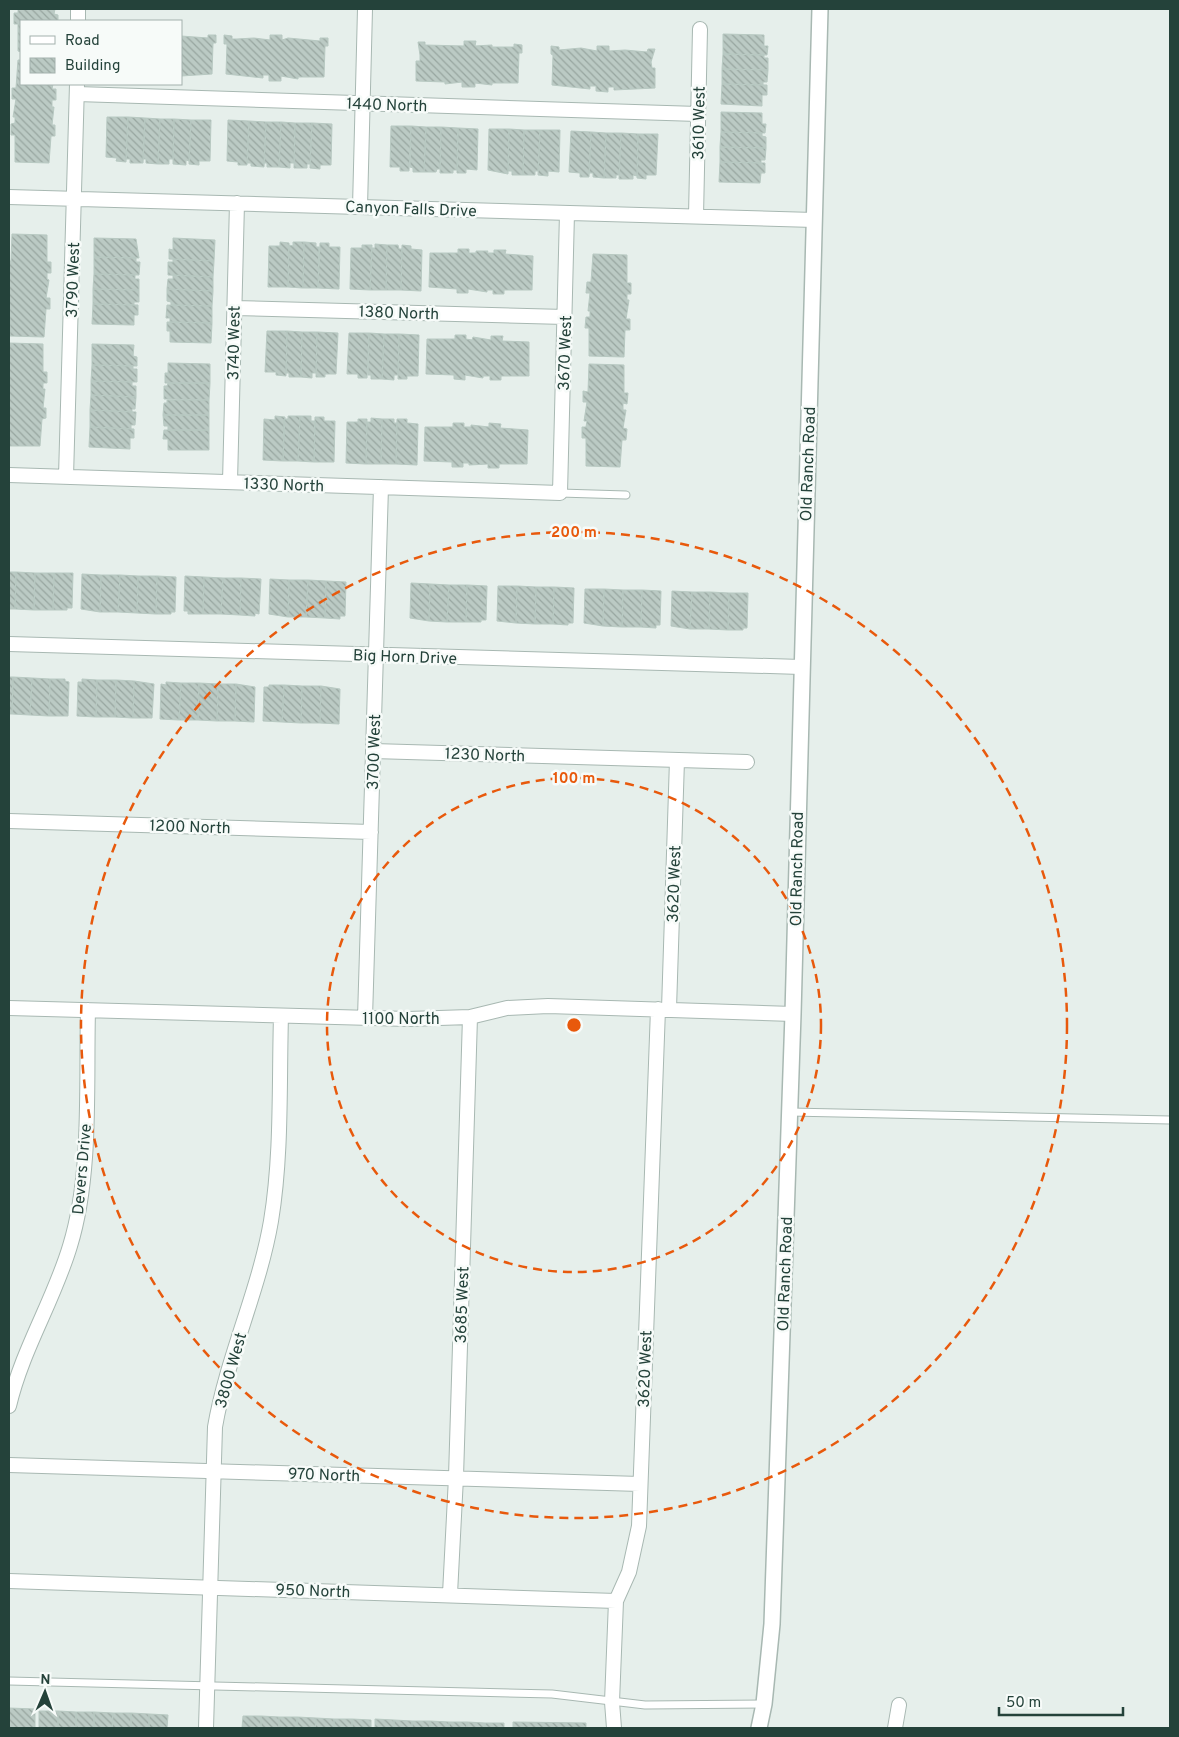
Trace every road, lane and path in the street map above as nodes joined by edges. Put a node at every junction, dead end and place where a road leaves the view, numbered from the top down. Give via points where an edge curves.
1 (365, 9) edge
2 (820, 9) edge
3 (700, 29) dead end
4 (77, 89) edge
5 (362, 103) junction
6 (698, 114) junction
7 (9, 198) edge
8 (74, 199) junction
9 (237, 203) junction
10 (360, 207) junction
11 (567, 213) junction
12 (696, 216) junction
13 (814, 220) junction
14 (234, 308) junction
15 (565, 317) junction
16 (9, 475) edge
17 (66, 477) junction
18 (230, 482) junction
19 (381, 487) junction
20 (560, 493) junction
21 (626, 495) dead end
22 (9, 644) edge
23 (376, 655) junction
24 (801, 667) junction
25 (373, 751) junction
26 (677, 760) junction
27 (747, 762) dead end
28 (9, 821) edge
29 (371, 832) junction
30 (9, 1008) edge
31 (664, 1009) junction
32 (88, 1010) junction
33 (793, 1014) junction
34 (281, 1016) junction
35 (470, 1017) junction
36 (365, 1018) junction
37 (790, 1112) junction
38 (1170, 1120) edge
39 (9, 1406) edge
40 (9, 1465) edge
41 (213, 1471) junction
42 (456, 1477) junction
43 (640, 1484) junction
44 (9, 1581) edge
45 (210, 1587) junction
46 (450, 1594) junction
47 (616, 1600) junction
48 (9, 1681) edge
49 (207, 1686) junction
50 (612, 1702) junction
51 (764, 1704) junction
52 (899, 1705) dead end
53 (614, 1727) edge
54 (206, 1728) edge
55 (759, 1728) edge
56 (895, 1728) edge

1 - 5 street
2 - 13 street, Old Ranch Road
3 - 6 street, 3610 West
4 - 5 street, 1440 North
4 - 8 street, 3790 West
5 - 6 street, 1440 North
5 - 10 street
6 - 12 street, 3610 West
7 - 8 street, Canyon Falls Drive
8 - 9 street, Canyon Falls Drive
8 - 17 street, 3790 West
9 - 10 street, Canyon Falls Drive
9 - 14 street, 3740 West
10 - 11 street, Canyon Falls Drive
11 - 12 street, Canyon Falls Drive
11 - 15 street, 3670 West
12 - 13 street, Canyon Falls Drive
13 - 24 street, Old Ranch Road
14 - 15 street, 1380 North
14 - 18 street, 3740 West
15 - 20 street, 3670 West
16 - 17 street, 1330 North
17 - 18 street, 1330 North
18 - 19 street, 1330 North
19 - 20 street, 1330 North
19 - 23 street, 3700 West
20 - 21 lane
22 - 23 street, Big Horn Drive
23 - 24 street, Big Horn Drive
23 - 25 street, 3700 West
24 - 33 street, Old Ranch Road
25 - 26 street, 1230 North
25 - 29 street, 3700 West
26 - 27 street, 1230 North
26 - 31 street, 3620 West
28 - 29 street, 1200 North
29 - 36 street, 3700 West
30 - 32 street, 1100 North
31 - 33 street, 1100 North
31 - 35 street, 1100 North via 540,1006 489,1011
31 - 43 street, 3620 West
32 - 34 street, 1100 North
32 - 39 street, Devers Drive via 83,1176 76,1223 63,1267 19,1373
33 - 37 street, Old Ranch Road
34 - 36 street, 1100 North
34 - 41 street, 3800 West via 271,1221 219,1406
35 - 36 street, 1100 North
35 - 42 street, 3685 West
37 - 38 lane
37 - 51 street, Old Ranch Road via 772,1624
40 - 41 street, 970 North
41 - 42 street, 970 North
41 - 45 street, 3800 West
42 - 43 street, 970 North
42 - 46 street, 3685 West
43 - 47 street, 3620 West via 639,1526 628,1572
44 - 45 street, 950 North
45 - 46 street, 950 North
45 - 49 street, 3800 West
46 - 47 street, 950 North
47 - 50 street, 3620 West
48 - 49 lane
49 - 50 lane via 552,1694
49 - 54 street, 3800 West
50 - 51 lane via 645,1705
50 - 53 street, 3620 West
51 - 55 street, Old Ranch Road
52 - 56 street

